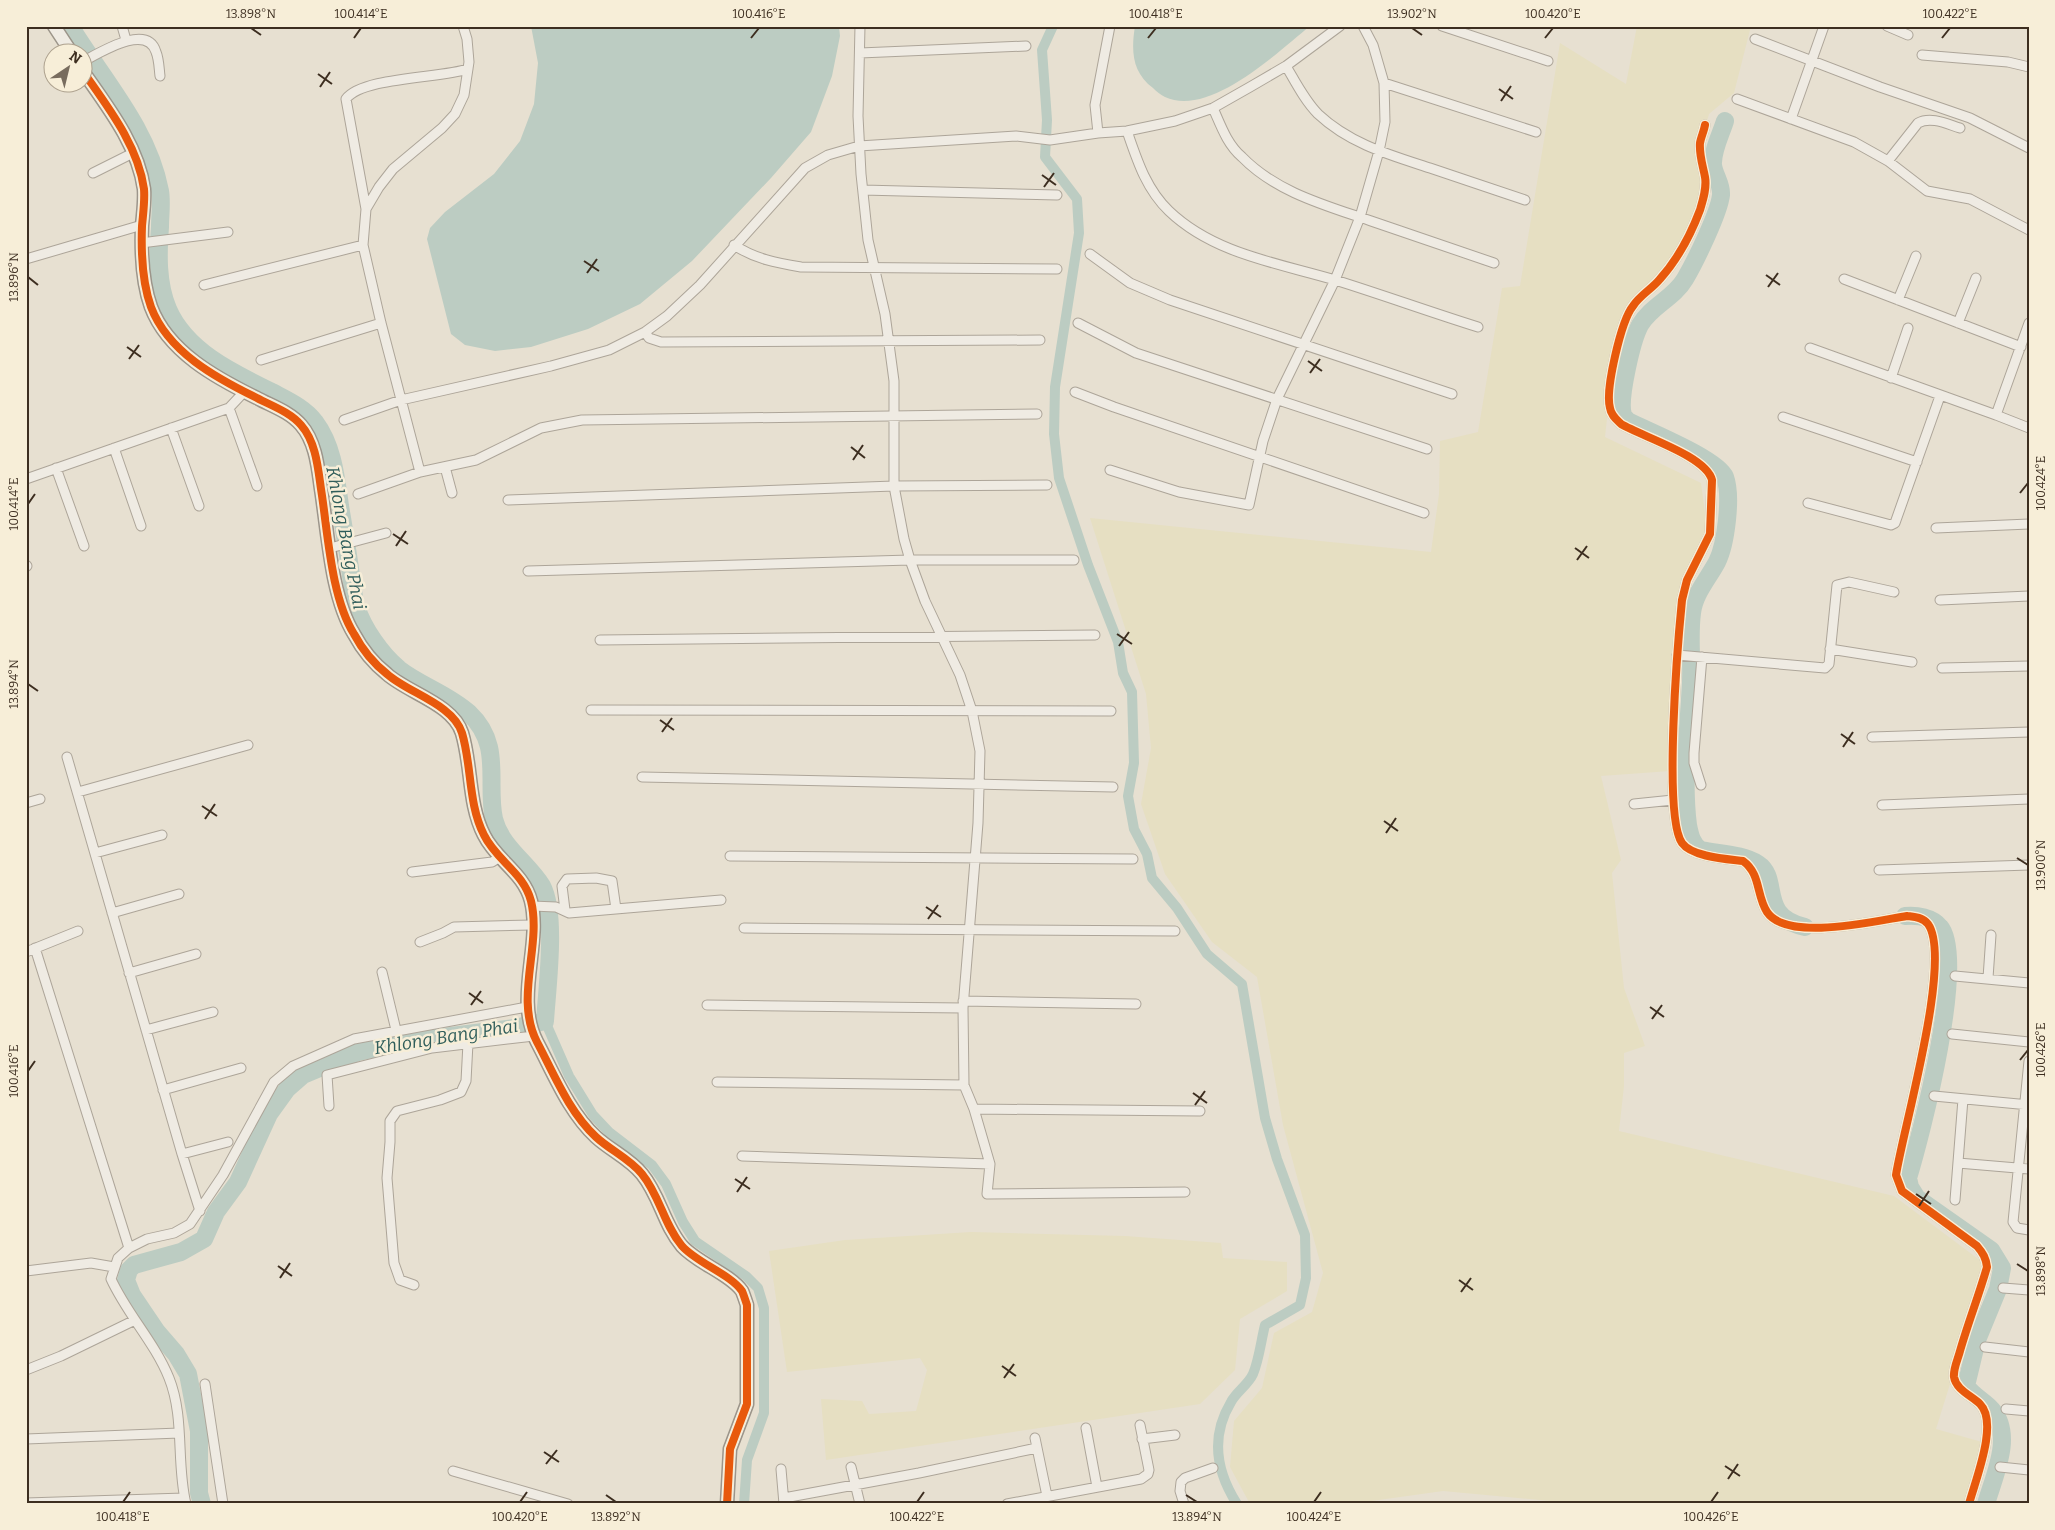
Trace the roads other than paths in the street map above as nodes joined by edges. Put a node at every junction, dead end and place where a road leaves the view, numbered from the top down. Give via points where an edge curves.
1 (54, 26) edge
2 (122, 26) edge
3 (464, 26) edge
4 (860, 26) edge
5 (1110, 26) edge
6 (1340, 26) edge
7 (1363, 26) edge
8 (1442, 26) edge
9 (1824, 26) edge
10 (1887, 26) edge
11 (1908, 35) dead end
12 (1755, 39) dead end
13 (126, 40) junction
14 (64, 42) edge
15 (1026, 46) dead end
16 (860, 54) junction
17 (1922, 55) dead end
18 (92, 58) edge
19 (1812, 60) junction
20 (1548, 61) dead end
21 (1286, 66) junction
22 (2029, 67) edge
23 (468, 69) junction
24 (160, 76) dead end
25 (92, 80) edge
26 (1384, 83) junction
27 (1737, 99) dead end
28 (1213, 108) junction
29 (1791, 119) junction
30 (1705, 125) dead end
31 (1960, 128) dead end
32 (1127, 131) junction
33 (1536, 132) dead end
34 (1098, 133) junction
35 (860, 146) junction
36 (2029, 148) edge
37 (1379, 152) junction
38 (133, 153) junction
39 (1888, 161) junction
40 (93, 173) dead end
41 (863, 190) junction
42 (1058, 195) dead end
43 (1525, 200) dead end
44 (366, 209) junction
45 (1360, 217) junction
46 (142, 225) junction
47 (2029, 230) edge
48 (228, 232) dead end
49 (144, 243) junction
50 (363, 245) junction
51 (734, 245) junction
52 (1090, 254) dead end
53 (1916, 256) dead end
54 (26, 259) edge
55 (1494, 263) dead end
56 (874, 267) junction
57 (1057, 269) dead end
58 (1844, 278) dead end
59 (1976, 278) dead end
60 (1335, 280) junction
61 (204, 285) dead end
62 (1898, 300) junction
63 (381, 323) junction
64 (1078, 323) dead end
65 (2029, 323) edge
66 (1958, 324) junction
67 (1478, 327) dead end
68 (1908, 328) dead end
69 (645, 332) junction
70 (1040, 340) dead end
71 (889, 341) junction
72 (1304, 345) junction
73 (2021, 347) junction
74 (1810, 348) dead end
75 (261, 360) dead end
76 (1891, 378) junction
77 (244, 392) junction
78 (1075, 392) dead end
79 (1452, 394) dead end
80 (1940, 396) junction
81 (1277, 399) junction
82 (401, 400) junction
83 (229, 408) junction
84 (894, 414) junction
85 (1037, 414) dead end
86 (1996, 415) junction
87 (1783, 417) dead end
88 (344, 420) dead end
89 (171, 428) junction
90 (2029, 428) edge
91 (114, 448) junction
92 (1427, 449) dead end
93 (1259, 456) junction
94 (1917, 462) junction
95 (445, 467) junction
96 (56, 468) junction
97 (1110, 470) dead end
98 (420, 472) junction
99 (26, 479) edge
100 (1047, 485) dead end
101 (257, 486) dead end
102 (894, 486) junction
103 (452, 493) dead end
104 (358, 494) dead end
105 (508, 500) dead end
106 (1808, 503) dead end
107 (199, 506) dead end
108 (1424, 513) dead end
109 (2029, 524) edge
110 (141, 526) dead end
111 (1936, 528) dead end
112 (386, 533) dead end
113 (84, 546) dead end
114 (333, 548) junction
115 (910, 560) junction
116 (1074, 560) dead end
117 (528, 571) dead end
118 (1894, 592) dead end
119 (2029, 596) edge
120 (1940, 600) dead end
121 (1094, 635) dead end
122 (942, 636) junction
123 (600, 640) dead end
124 (1830, 649) junction
125 (1681, 655) junction
126 (1701, 657) junction
127 (1912, 662) dead end
128 (2029, 666) edge
129 (1942, 668) dead end
130 (591, 710) dead end
131 (972, 711) junction
132 (1110, 712) dead end
133 (2029, 732) edge
134 (1872, 737) dead end
135 (248, 745) dead end
136 (68, 757) dead end
137 (642, 777) dead end
138 (979, 784) junction
139 (1701, 785) dead end
140 (1113, 786) dead end
141 (78, 792) junction
142 (40, 799) dead end
143 (2029, 799) edge
144 (1673, 800) junction
145 (26, 803) edge
146 (1634, 804) dead end
147 (1882, 805) dead end
148 (162, 834) dead end
149 (95, 853) junction
150 (730, 856) dead end
151 (500, 857) junction
152 (975, 858) junction
153 (1133, 859) dead end
154 (2029, 865) edge
155 (1879, 870) dead end
156 (412, 872) dead end
157 (179, 894) dead end
158 (721, 900) dead end
159 (538, 906) junction
160 (616, 909) junction
161 (565, 910) junction
162 (112, 913) junction
163 (532, 925) junction
164 (744, 928) dead end
165 (969, 930) junction
166 (78, 931) dead end
167 (1175, 931) dead end
168 (1991, 935) dead end
169 (420, 942) dead end
170 (36, 948) junction
171 (26, 952) edge
172 (196, 954) dead end
173 (382, 972) dead end
174 (130, 973) junction
175 (1955, 976) dead end
176 (1988, 978) junction
177 (2029, 983) edge
178 (1136, 1004) dead end
179 (963, 1005) junction
180 (707, 1006) dead end
181 (528, 1011) junction
182 (213, 1012) dead end
183 (146, 1030) junction
184 (396, 1030) junction
185 (533, 1033) junction
186 (1952, 1034) dead end
187 (2029, 1042) edge
188 (468, 1043) junction
189 (2029, 1061) edge
190 (240, 1068) dead end
191 (717, 1082) dead end
192 (964, 1085) junction
193 (163, 1090) junction
194 (1934, 1096) dead end
195 (1963, 1099) junction
196 (2026, 1105) edge
197 (329, 1106) dead end
198 (974, 1109) junction
199 (1200, 1111) dead end
200 (228, 1142) dead end
201 (182, 1154) junction
202 (742, 1156) dead end
203 (1958, 1162) junction
204 (990, 1164) junction
205 (2017, 1168) junction
206 (2029, 1169) edge
207 (1185, 1192) dead end
208 (1954, 1200) dead end
209 (200, 1210) junction
210 (2029, 1230) edge
211 (129, 1248) junction
212 (114, 1268) junction
213 (26, 1271) edge
214 (414, 1285) dead end
215 (2002, 1288) dead end
216 (2029, 1290) edge
217 (135, 1320) junction
218 (1985, 1347) dead end
219 (2029, 1352) edge
220 (26, 1370) edge
221 (205, 1384) dead end
222 (2006, 1409) dead end
223 (2029, 1411) edge
224 (1140, 1424) dead end
225 (1086, 1428) dead end
226 (179, 1433) junction
227 (1175, 1435) dead end
228 (1035, 1438) dead end
229 (26, 1439) edge
230 (1142, 1439) junction
231 (1037, 1448) junction
232 (851, 1467) dead end
233 (2000, 1467) dead end
234 (1213, 1468) dead end
235 (781, 1469) dead end
236 (2029, 1470) edge
237 (453, 1471) dead end
238 (855, 1485) junction
239 (1097, 1487) junction
240 (1047, 1496) junction
241 (185, 1501) edge
242 (784, 1501) edge
243 (26, 1502) edge
244 (223, 1504) edge
245 (568, 1504) edge
246 (726, 1504) edge
247 (860, 1504) edge
248 (1006, 1504) edge
249 (1184, 1504) edge
250 (1969, 1504) edge

1 - 14 street
2 - 13 street
3 - 23 street
4 - 16 street
5 - 34 street via 1095,105
6 - 21 street
7 - 26 street via 1373,45
8 - 20 street
9 - 19 street
10 - 11 street
12 - 19 street
13 - 18 street
13 - 24 street via 150,42 156,50
15 - 16 street
16 - 35 street
17 - 22 street via 2008,62
19 - 29 street
19 - 36 street via 1970,118
21 - 28 street
21 - 37 street via 1318,113 1355,141
23 - 44 street via 464,95 455,114 393,169
23 - 44 street via 380,84 358,90 346,99
25 - 38 street
26 - 33 street
26 - 37 street via 1385,122
27 - 29 street
28 - 32 street via 1175,121
28 - 45 street via 1227,140 1266,177 1309,199
29 - 39 street via 1854,142
30 - 125 street via 1700,143 1706,178 1701,207 1672,265 1633,305 1626,317 1615,355 1609,397 1613,416 1621,424 1699,462 1712,480 1710,534 1682,600
31 - 39 street via 1923,120
32 - 34 street
32 - 60 street via 1144,178 1169,211 1201,234 1238,253
34 - 35 street via 1050,140 1016,136
35 - 41 street
35 - 51 street via 828,155 805,168
37 - 43 street
37 - 45 street
38 - 40 street
38 - 46 street via 144,191
39 - 47 street via 1927,191 1970,199
41 - 42 street
41 - 56 street
44 - 50 street
45 - 55 street
45 - 60 street
46 - 49 street
46 - 54 street
48 - 49 street
49 - 77 street via 144,280 152,309 165,333 214,376
50 - 61 street
50 - 63 street
51 - 56 street via 771,262 801,267
51 - 69 street via 700,285
52 - 72 street via 1130,283 1170,300
53 - 62 street
56 - 57 street
56 - 71 street
58 - 62 street
59 - 66 street
60 - 67 street
60 - 72 street
62 - 66 street
63 - 75 street
63 - 82 street
64 - 81 street via 1136,353
65 - 73 street
66 - 73 street
68 - 76 street
69 - 71 street via 649,338 661,342
69 - 82 street via 609,350
70 - 71 street
71 - 84 street
72 - 79 street
72 - 81 street
73 - 86 street
74 - 76 street
76 - 80 street
77 - 83 street
77 - 114 street via 286,413 301,425 311,442
78 - 93 street
80 - 86 street
80 - 94 street
81 - 92 street
81 - 93 street
82 - 88 street
82 - 98 street
83 - 89 street
83 - 101 street
84 - 85 street
84 - 95 street via 582,420 541,428 476,460
84 - 102 street
86 - 90 street
87 - 94 street
89 - 91 street
89 - 107 street
91 - 96 street
91 - 110 street
93 - 97 street via 1249,505 1179,492
93 - 108 street
94 - 106 street via 1898,520 1891,525
95 - 98 street
95 - 103 street
96 - 99 street
96 - 113 street
98 - 104 street
100 - 102 street
102 - 105 street
102 - 115 street
109 - 111 street
112 - 114 street
114 - 151 street via 340,605 369,656 388,676 439,706 461,729 484,837
115 - 116 street
115 - 117 street
115 - 122 street
118 - 124 street via 1849,582 1837,585
119 - 120 street
121 - 122 street
122 - 123 street
122 - 131 street
124 - 126 street via 1829,664 1821,668
124 - 127 street
125 - 126 street
125 - 144 street via 1672,764
126 - 139 street via 1694,753
128 - 129 street
130 - 131 street
131 - 132 street
131 - 138 street via 980,751
133 - 134 street
135 - 141 street
136 - 141 street
137 - 138 street
138 - 140 street
138 - 152 street
141 - 149 street
142 - 145 street
143 - 147 street
144 - 146 street
144 - 250 street via 1682,844 1691,851 1743,861 1750,866 1764,906 1776,921 1794,927 1824,928 1907,916 1918,917 1928,924 1932,932 1934,970 1927,1031 1896,1175 1902,1191 1977,1246 1986,1260 1987,1267 1954,1378 1961,1390 1985,1412 1988,1428
148 - 149 street
149 - 162 street
150 - 152 street
151 - 156 street via 492,862
151 - 159 street via 516,873
152 - 153 street
152 - 165 street
154 - 155 street
157 - 162 street
158 - 160 street
159 - 161 street
159 - 163 street
160 - 161 street via 569,913
160 - 161 street via 612,881 596,878 567,879 562,886
162 - 174 street
163 - 169 street via 454,927
163 - 181 street
164 - 165 street
165 - 167 street
165 - 179 street
166 - 170 street
168 - 176 street
170 - 171 street
170 - 211 street
172 - 174 street
173 - 184 street
174 - 183 street
175 - 176 street
176 - 177 street
178 - 179 street
179 - 180 street
179 - 192 street
181 - 184 street
181 - 185 street
182 - 183 street
183 - 193 street
184 - 209 street via 354,1039 293,1066 274,1082
185 - 188 street
185 - 246 street via 579,1119 597,1138 640,1172 683,1247 743,1292 747,1305 747,1404 730,1449
186 - 187 street
188 - 197 street via 432,1048 327,1076
188 - 214 street via 466,1081 461,1092 401,1109 393,1114 390,1121 387,1178 394,1263 400,1280
189 - 196 street
190 - 193 street
191 - 192 street
192 - 198 street
193 - 201 street
194 - 195 street
195 - 196 street
195 - 203 street
196 - 205 street
198 - 199 street
198 - 204 street
200 - 201 street
201 - 209 street
202 - 204 street
203 - 205 street
203 - 208 street
204 - 207 street via 986,1194
205 - 206 street
205 - 210 street via 2013,1222 2017,1228
209 - 211 street via 190,1224 174,1233 148,1239
211 - 212 street via 118,1258
212 - 213 street via 91,1263
212 - 217 street via 111,1279
215 - 216 street
217 - 220 street
217 - 226 street via 170,1379
218 - 219 street
221 - 244 street
222 - 223 street
224 - 230 street
225 - 239 street
226 - 229 street
226 - 241 street
227 - 230 street
228 - 231 street
230 - 239 street via 1148,1474 1141,1479
231 - 238 street
231 - 240 street
232 - 238 street
233 - 236 street
234 - 249 street via 1185,1478 1180,1486
235 - 242 street
237 - 245 street
238 - 242 street
238 - 247 street
239 - 240 street
240 - 248 street
241 - 243 street

